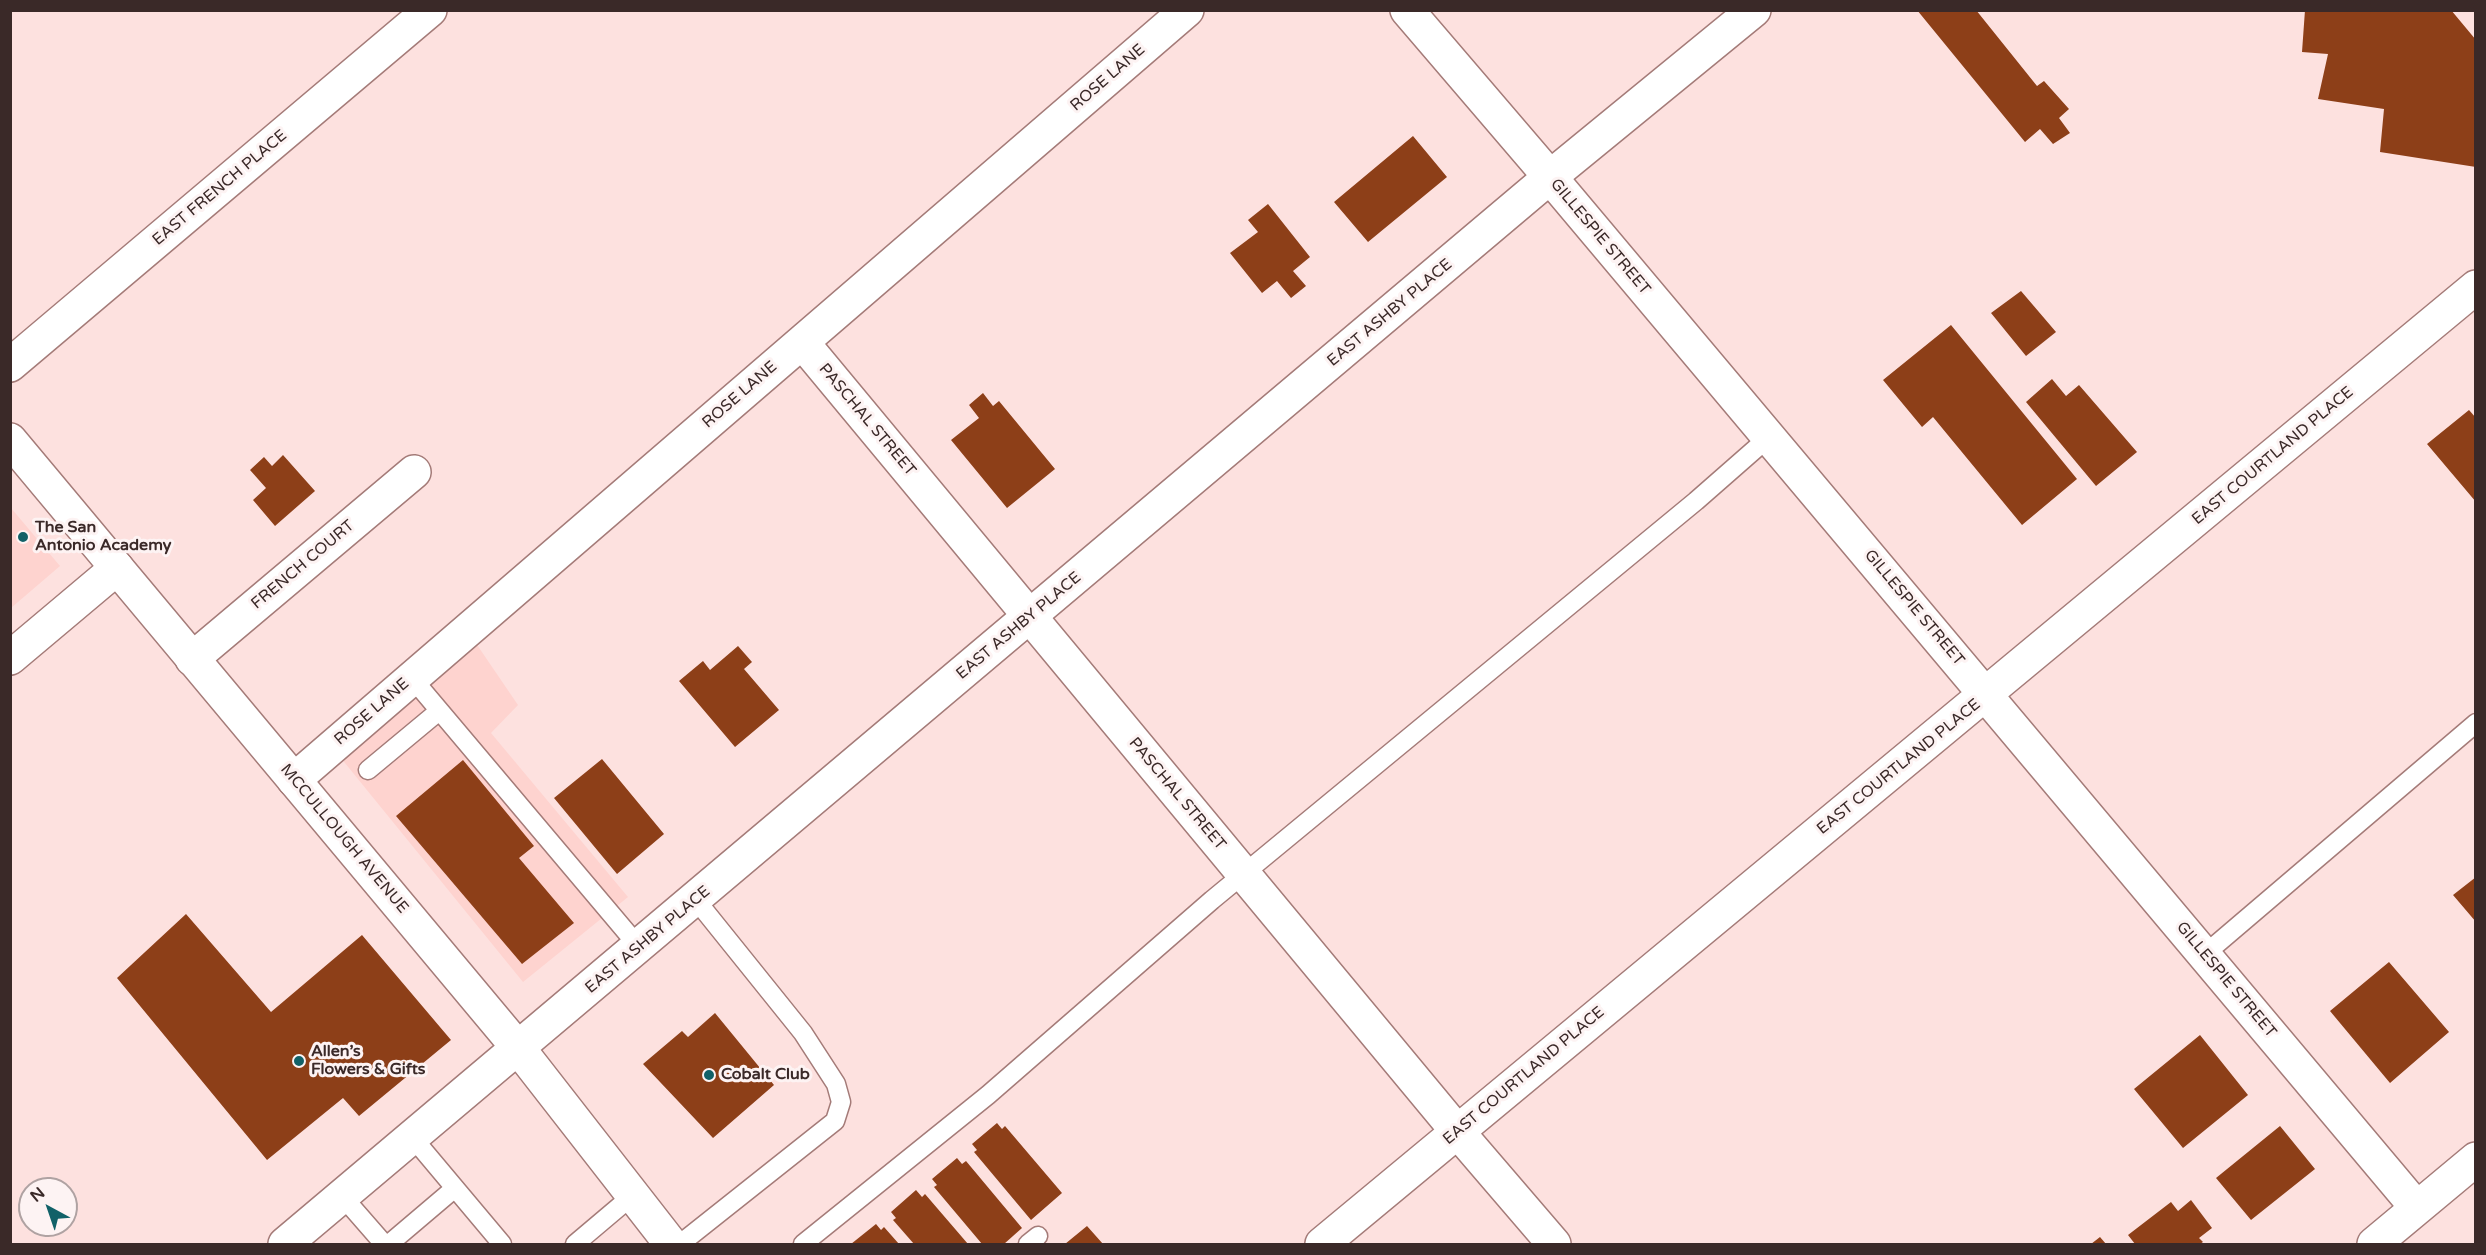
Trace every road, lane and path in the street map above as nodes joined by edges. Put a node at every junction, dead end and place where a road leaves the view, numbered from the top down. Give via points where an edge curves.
1 (430, 10) edge
2 (1187, 10) edge
3 (1407, 10) edge
4 (1754, 10) edge
5 (1550, 177) junction
6 (2475, 287) edge
7 (802, 342) junction
8 (10, 365) edge
9 (1769, 437) junction
10 (10, 440) edge
11 (414, 472) dead end
12 (117, 568) junction
13 (1030, 616) junction
14 (10, 658) edge
15 (192, 658) junction
16 (412, 678) junction
17 (1987, 695) junction
18 (439, 711) junction
19 (2475, 723) edge
20 (368, 770) dead end
21 (294, 780) junction
22 (1244, 874) junction
23 (696, 900) junction
24 (639, 946) junction
25 (2205, 954) junction
26 (519, 1049) junction
27 (1457, 1131) junction
28 (413, 1138) junction
29 (2475, 1159) edge
30 (455, 1188) junction
31 (633, 1195) junction
32 (343, 1197) junction
33 (2417, 1208) junction
34 (285, 1245) edge
35 (387, 1245) edge
36 (502, 1245) edge
37 (575, 1245) edge
38 (670, 1245) edge
39 (680, 1245) edge
40 (803, 1245) edge
41 (1322, 1245) edge
42 (1554, 1245) edge
43 (2374, 1245) edge

1 - 8 street, EAST FRENCH PLACE
2 - 7 street, ROSE LANE
3 - 5 street, GILLESPIE STREET
4 - 5 street, EAST ASHBY PLACE
5 - 9 street, GILLESPIE STREET
5 - 13 street, EAST ASHBY PLACE
6 - 17 street, EAST COURTLAND PLACE
7 - 13 street, PASCHAL STREET
7 - 16 street, ROSE LANE
9 - 17 street, GILLESPIE STREET
9 - 22 lane
10 - 12 street, MCCULLOUGH AVENUE
11 - 15 street, FRENCH COURT
12 - 14 street
12 - 15 street, MCCULLOUGH AVENUE
13 - 22 street, PASCHAL STREET
13 - 23 street, EAST ASHBY PLACE
15 - 21 street, MCCULLOUGH AVENUE
16 - 18 lane
16 - 21 street, ROSE LANE
17 - 25 street, GILLESPIE STREET
17 - 27 street, EAST COURTLAND PLACE
18 - 20 lane
18 - 24 lane
19 - 25 lane
21 - 26 street, MCCULLOUGH AVENUE
22 - 27 street, PASCHAL STREET
22 - 40 lane via 1032,1059
23 - 24 street, EAST ASHBY PLACE
23 - 39 lane via 803,1033 836,1083 841,1102 835,1120
24 - 26 street, EAST ASHBY PLACE
25 - 33 street, GILLESPIE STREET
26 - 28 street, EAST ASHBY PLACE
26 - 31 street, MCCULLOUGH AVENUE
27 - 41 street, EAST COURTLAND PLACE
27 - 42 street, PASCHAL STREET
28 - 30 lane
28 - 32 street, EAST ASHBY PLACE
29 - 33 street
30 - 35 lane
30 - 36 lane
31 - 37 lane
31 - 38 street, MCCULLOUGH AVENUE
32 - 34 street, EAST ASHBY PLACE
32 - 35 lane
33 - 43 street

